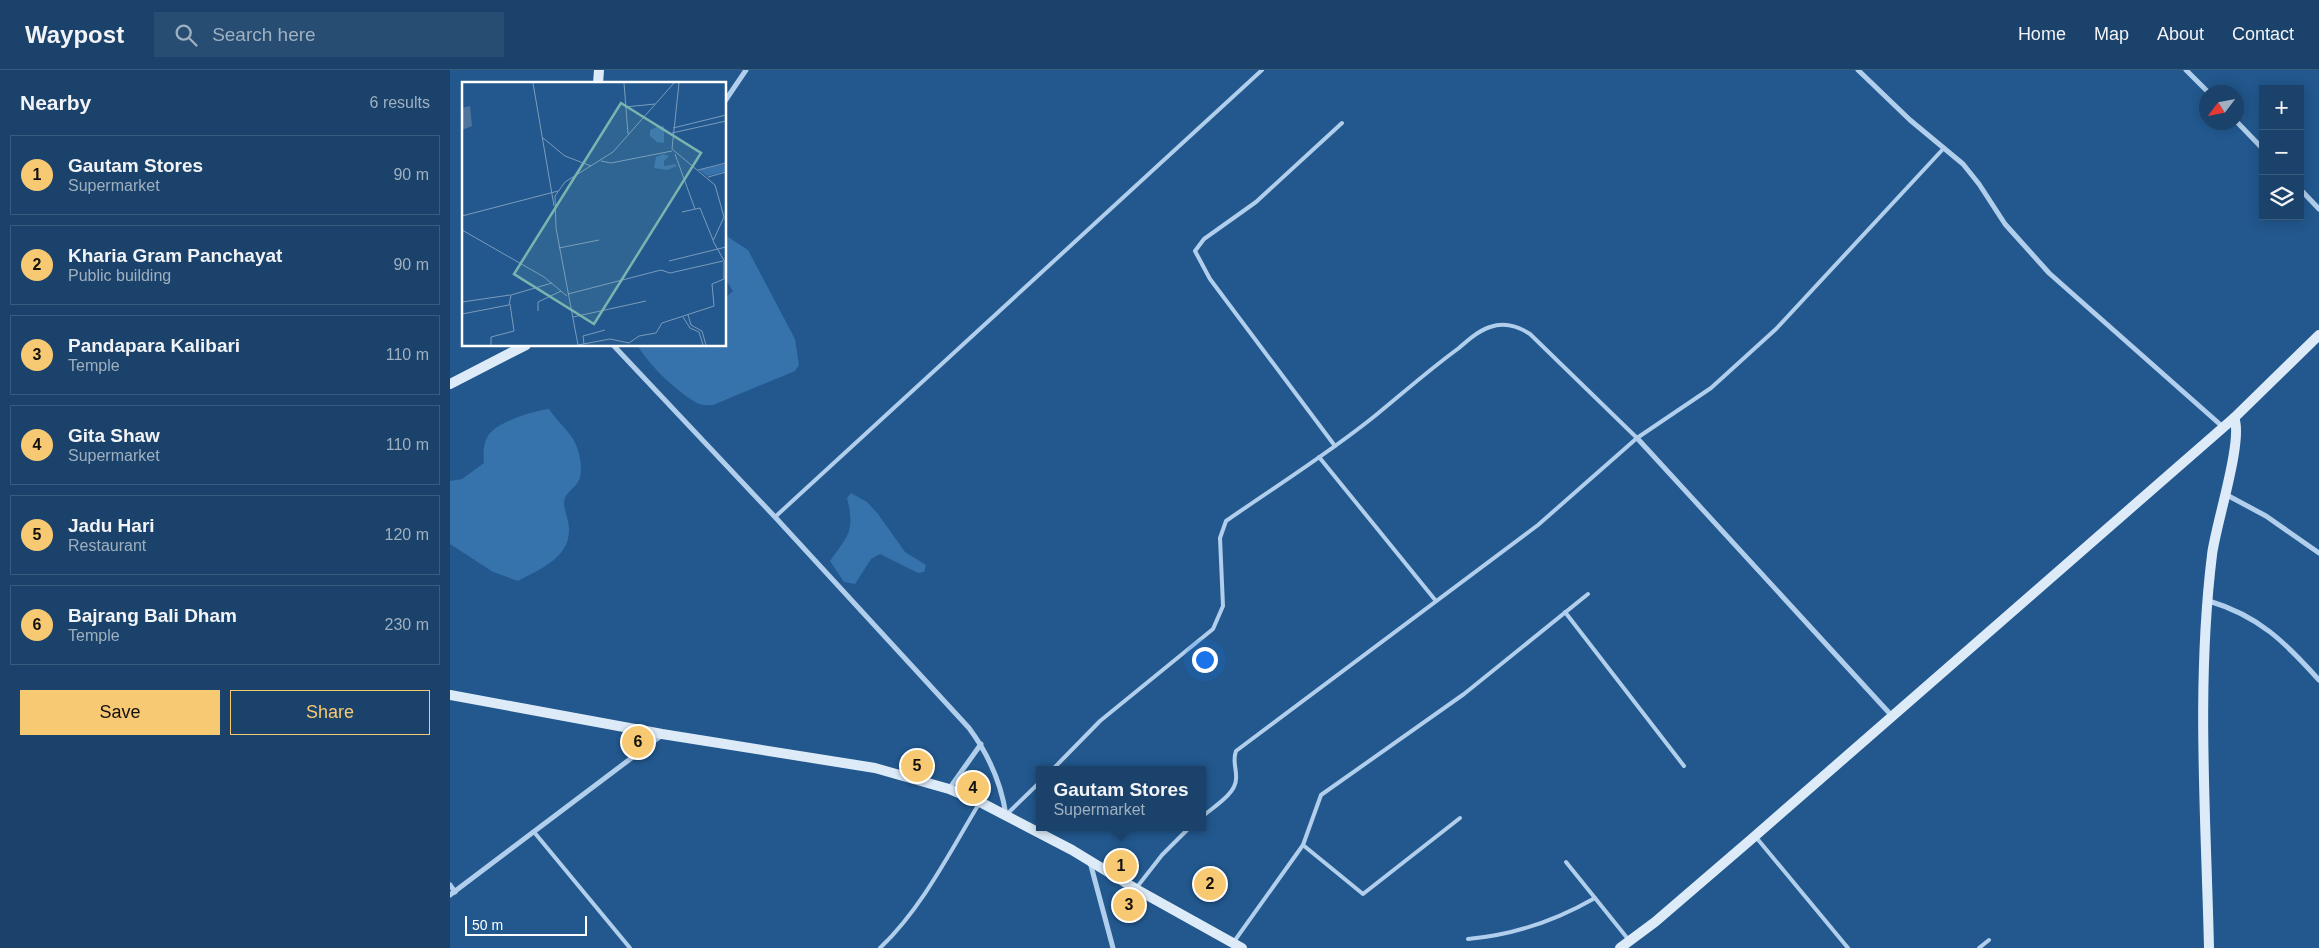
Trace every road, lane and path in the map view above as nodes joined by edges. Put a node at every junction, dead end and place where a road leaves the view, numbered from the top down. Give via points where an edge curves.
1 (746, 70) edge
2 (1262, 70) edge
3 (1858, 70) edge
4 (2186, 70) edge
5 (2201, 85) edge
6 (726, 99) edge
7 (1342, 123) dead end
8 (2244, 130) edge
9 (2259, 145) edge
10 (1944, 148) junction
11 (2304, 193) edge
12 (2319, 209) edge
13 (2319, 335) edge
14 (524, 346) edge
15 (614, 346) edge
16 (450, 384) edge
17 (2234, 418) junction
18 (2224, 428) junction
19 (1637, 438) junction
20 (1335, 446) junction
21 (1318, 457) junction
22 (2224, 494) junction
23 (775, 517) junction
24 (2319, 553) edge
25 (1588, 594) dead end
26 (1436, 601) junction
27 (2209, 601) junction
28 (1565, 612) junction
29 (2319, 680) edge
30 (450, 695) edge
31 (1893, 716) junction
32 (662, 734) junction
33 (981, 744) junction
34 (1056, 766) edge
35 (1684, 766) dead end
36 (1036, 786) edge
37 (950, 789) junction
38 (980, 802) junction
39 (1206, 814) edge
40 (1006, 815) junction
41 (1460, 818) dead end
42 (1186, 831) edge
43 (534, 832) junction
44 (1755, 836) junction
45 (1303, 845) junction
46 (1090, 861) junction
47 (1566, 862) dead end
48 (450, 885) edge
49 (1136, 889) junction
50 (455, 892) junction
51 (450, 895) edge
52 (1595, 898) junction
53 (1468, 939) dead end
54 (1989, 940) dead end
55 (1630, 941) junction
56 (1233, 943) junction
57 (630, 948) edge
58 (880, 948) edge
59 (1114, 948) edge
60 (1242, 948) edge
61 (1620, 948) edge
62 (1848, 948) edge
63 (1979, 948) edge
64 (2209, 948) edge

1 - 6 street
2 - 23 lane
3 - 10 street
4 - 5 street
7 - 20 lane via 1256,202 1204,239 1195,251 1210,279
8 - 9 street
10 - 18 street via 1963,164 2005,224 2049,273
10 - 19 lane via 1776,329 1711,388
11 - 12 street
13 - 17 main road
14 - 16 main road
15 - 23 street
17 - 18 main road
17 - 22 main road via 2234,448
18 - 31 main road
19 - 20 lane via 1530,334 1515,326 1499,324 1476,334
19 - 26 lane via 1538,525
19 - 31 street
20 - 21 lane
21 - 26 lane
21 - 34 lane via 1226,521 1220,538 1223,606 1213,629 1100,721
22 - 24 street via 2266,516
22 - 27 main road via 2212,554
23 - 33 street
25 - 28 lane
26 - 39 lane via 1236,751 1233,760 1236,784
27 - 29 street via 2230,607 2260,623
27 - 64 main road via 2202,692
28 - 35 lane
28 - 45 lane via 1464,694 1321,795
30 - 32 main road
31 - 44 main road
32 - 37 main road via 875,768
32 - 43 street
33 - 37 street
33 - 40 street via 999,783
36 - 40 lane
37 - 38 main road
38 - 40 main road
38 - 58 lane via 909,914
40 - 46 main road
41 - 45 lane via 1363,894
42 - 49 lane via 1162,855
43 - 50 street
43 - 57 lane
44 - 55 main road
44 - 62 lane
45 - 56 lane
46 - 49 main road
46 - 59 street
47 - 52 lane
48 - 50 street
49 - 56 main road
50 - 51 street
52 - 53 lane via 1573,911 1526,929
52 - 55 lane
54 - 63 lane
55 - 61 main road
56 - 60 main road

